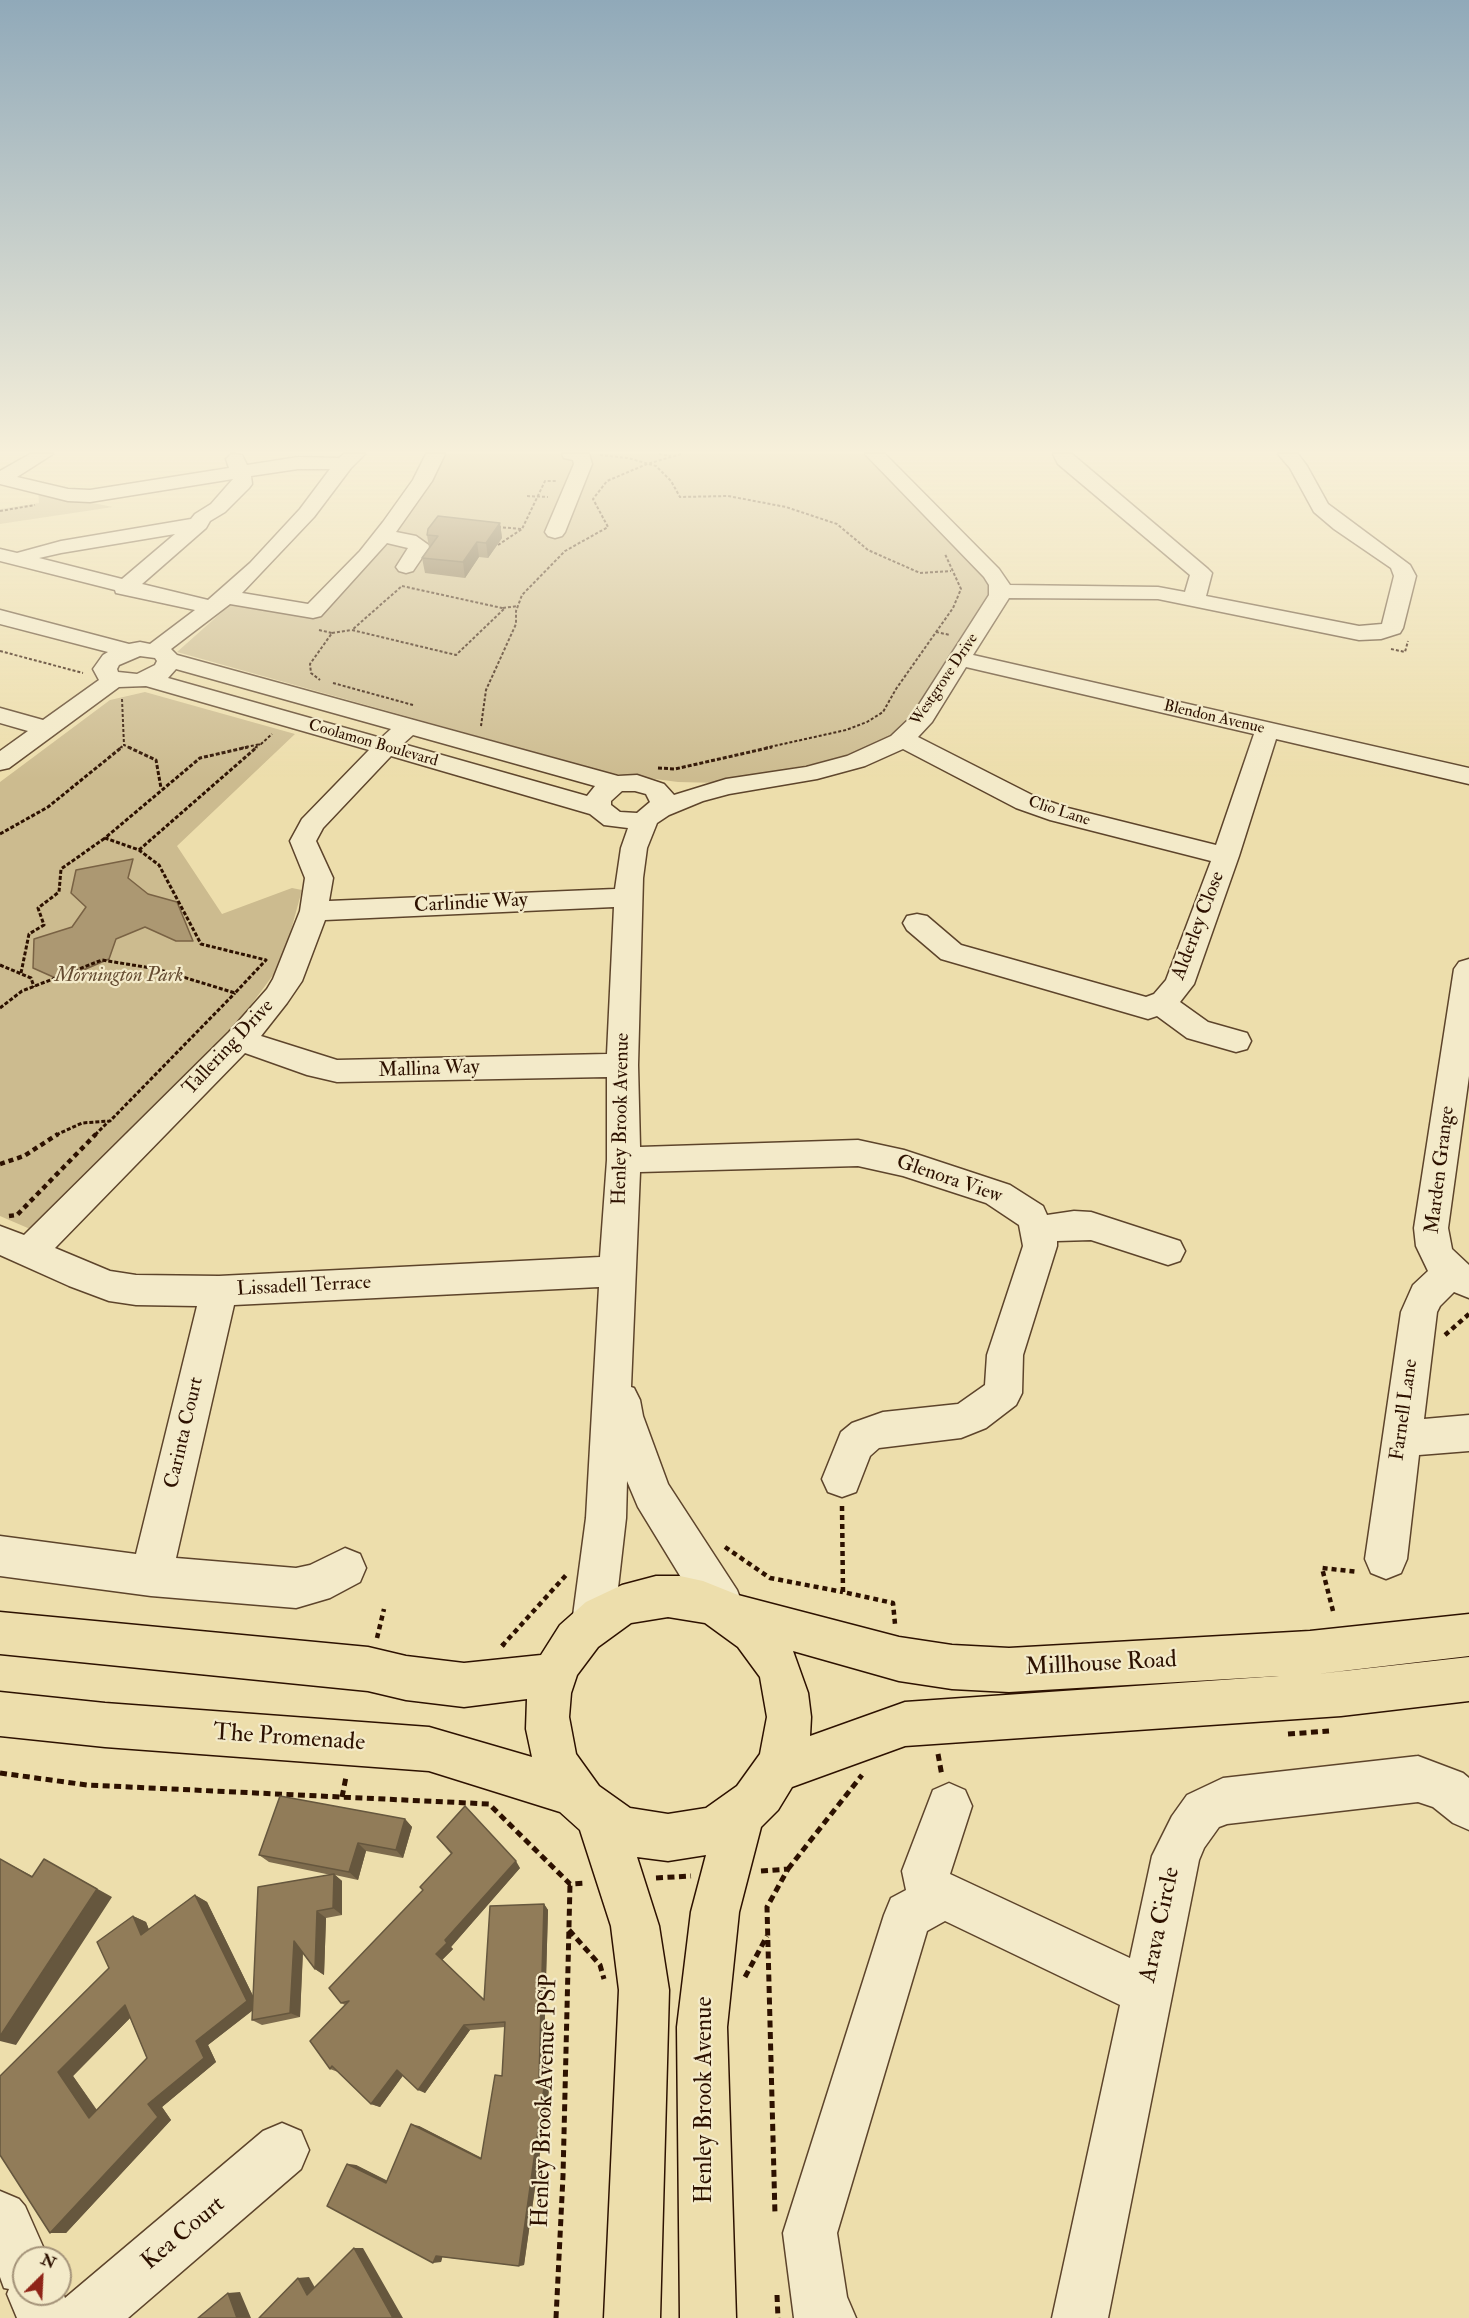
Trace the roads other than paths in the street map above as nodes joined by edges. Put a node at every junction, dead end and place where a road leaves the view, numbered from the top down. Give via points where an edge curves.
1 (25, 562) edge
2 (154, 562) edge
3 (258, 562) edge
4 (358, 562) edge
5 (409, 562) edge
6 (981, 562) edge
7 (1188, 562) edge
8 (1396, 562) edge
9 (406, 567) dead end
10 (124, 588) junction
11 (1000, 591) junction
12 (1194, 600) junction
13 (219, 602) junction
14 (0, 617) edge
15 (129, 651) junction
16 (162, 655) junction
17 (960, 659) junction
18 (103, 676) junction
19 (147, 679) junction
20 (0, 715) edge
21 (413, 716) junction
22 (46, 729) junction
23 (1267, 730) junction
24 (903, 739) junction
25 (386, 747) junction
26 (0, 763) edge
27 (1469, 776) edge
28 (617, 784) junction
29 (654, 796) junction
30 (606, 813) junction
31 (1226, 856) junction
32 (628, 887) junction
33 (315, 911) junction
34 (917, 922) dead end
35 (1469, 969) edge
36 (1160, 1003) junction
37 (240, 1040) junction
38 (1236, 1041) dead end
39 (622, 1065) junction
40 (624, 1160) junction
41 (1038, 1230) junction
42 (10, 1237) edge
43 (1168, 1251) dead end
44 (617, 1271) junction
45 (1460, 1277) edge
46 (219, 1291) junction
47 (614, 1360) junction
48 (1469, 1433) edge
49 (1401, 1439) junction
50 (842, 1479) road end
51 (0, 1556) edge
52 (1386, 1559) dead end
53 (345, 1568) dead end
54 (151, 1575) junction
55 (730, 1610) junction
56 (593, 1623) junction
57 (0, 1633) edge
58 (1469, 1635) edge
59 (556, 1676) junction
60 (1469, 1679) edge
61 (0, 1714) edge
62 (774, 1771) junction
63 (949, 1806) dead end
64 (586, 1807) junction
65 (1469, 1807) edge
66 (741, 1813) junction
67 (932, 1902) junction
68 (1147, 1992) junction
69 (282, 2150) dead end
70 (0, 2218) edge
71 (15, 2246) edge
72 (85, 2318) edge
73 (632, 2318) edge
74 (708, 2318) edge
75 (828, 2318) edge
76 (1080, 2318) edge

1 - 10 street
2 - 10 street
3 - 13 street
4 - 13 street via 313,611
5 - 9 street
6 - 11 street via 1000,585
7 - 12 street via 1201,573
8 - 12 street via 1406,576 1392,628 1381,632 1359,633
10 - 13 street
11 - 12 street via 1158,593
11 - 17 street, Westgrove Drive
13 - 16 street
14 - 15 street
15 - 16 street, Coolamon Boulevard
15 - 18 street via 111,660
16 - 19 street via 161,673
16 - 21 street, Coolamon Boulevard
17 - 23 street, Blendon Avenue
17 - 24 street, Westgrove Drive via 920,722
18 - 19 street, Coolamon Boulevard via 129,682
18 - 22 street
19 - 25 street, Coolamon Boulevard
20 - 22 street
21 - 25 street, Tallering Drive
21 - 28 street, Coolamon Boulevard
22 - 26 street
23 - 27 street, Blendon Avenue
23 - 31 street, Alderley Close
24 - 29 street, Westgrove Drive via 856,761 808,774
24 - 31 street, Clio Lane via 1025,802
25 - 30 street, Coolamon Boulevard
25 - 33 street, Tallering Drive via 311,825 303,841 319,878
28 - 29 street, Coolamon Boulevard via 637,783
28 - 30 street via 601,794 598,801
29 - 30 street, Coolamon Boulevard via 635,821
29 - 32 street, Henley Brook Avenue via 634,848
30 - 32 street, Henley Brook Avenue
31 - 36 street, Alderley Close via 1179,984
32 - 33 street, Carlindie Way
32 - 39 street, Henley Brook Avenue
33 - 37 street, Tallering Drive via 287,981 264,1015
34 - 36 street, Alderley Close via 951,952 1148,1008
35 - 45 street, Marden Grange via 1431,1228 1439,1259
36 - 38 street via 1198,1030
37 - 39 street, Mallina Way via 337,1071
37 - 42 street, Tallering Drive
39 - 40 street, Henley Brook Avenue
40 - 41 street, Glenora View via 858,1154 904,1163 999,1194 1031,1216
40 - 44 street, Henley Brook Avenue
41 - 43 street via 1091,1226
41 - 50 street via 1040,1246 1005,1355 1003,1393 962,1421 883,1429 866,1435 855,1445
42 - 46 street, Lissadell Terrace via 109,1286
44 - 46 street, Lissadell Terrace
44 - 47 street, Henley Brook Avenue
45 - 49 street, Farnell Lane via 1426,1296 1419,1312
46 - 54 street, Carinta Court
47 - 55 street, Henley Brook Avenue via 624,1416 652,1494
47 - 56 street, Henley Brook Avenue via 606,1518
48 - 49 street
49 - 52 street, Farnell Lane
51 - 54 street
53 - 54 street via 315,1584 296,1588
55 - 56 main road, Millhouse Road via 689,1594 655,1594 622,1604
55 - 58 main road, Millhouse Road via 899,1659 1009,1670 1310,1653
55 - 62 main road via 762,1638 779,1667 787,1701 785,1736
56 - 59 main road, Millhouse Road via 565,1656
57 - 59 main road via 368,1670 464,1685
59 - 64 main road, Millhouse Road via 549,1716 554,1757
60 - 62 main road, Millhouse Road via 1341,1694 905,1724
61 - 64 main road, The Promenade via 429,1749 506,1770
62 - 66 main road
63 - 67 street via 926,1871
64 - 66 main road, The Promenade via 633,1836 670,1840 707,1833
64 - 73 main road via 621,1881 635,1926 644,1990
65 - 68 street, Arava Circle via 1447,1789 1418,1779 1223,1801 1203,1811 1176,1856
66 - 74 main road, Henley Brook Avenue via 715,1912 702,2027
67 - 68 street via 944,1895
67 - 75 street via 908,1915 810,2233 821,2314
68 - 76 street, Arava Circle
69 - 72 street, Kea Court
70 - 71 street

